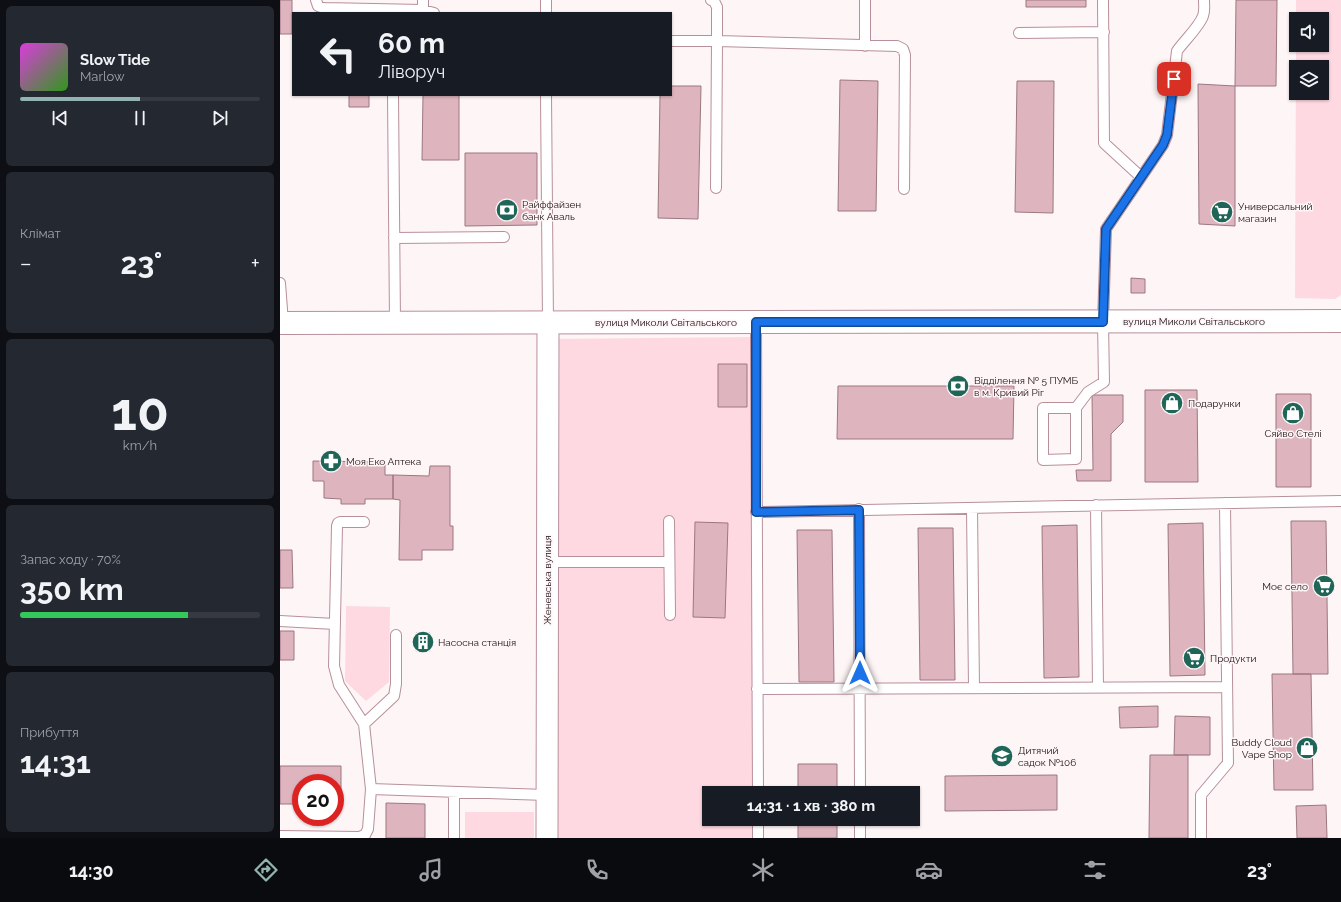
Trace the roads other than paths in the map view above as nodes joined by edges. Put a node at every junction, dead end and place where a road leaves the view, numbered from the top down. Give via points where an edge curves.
1 (316, 0) edge
2 (546, 0) edge
3 (711, 0) edge
4 (864, 0) edge
5 (1103, 0) edge
6 (1204, 0) edge
7 (423, 5) edge
8 (393, 11) edge
9 (433, 12) edge
10 (546, 12) edge
11 (1104, 32) junction
12 (1020, 33) dead end
13 (672, 41) edge
14 (717, 41) junction
15 (865, 46) junction
16 (393, 96) edge
17 (546, 96) edge
18 (1141, 178) junction
19 (716, 188) dead end
20 (904, 189) dead end
21 (504, 236) dead end
22 (394, 238) junction
23 (280, 284) edge
24 (1341, 321) edge
25 (756, 322) junction
26 (1103, 322) junction
27 (281, 323) edge
28 (395, 323) junction
29 (548, 323) junction
30 (1076, 408) junction
31 (1341, 501) edge
32 (1225, 503) junction
33 (1096, 505) junction
34 (972, 508) junction
35 (859, 510) junction
36 (756, 512) junction
37 (669, 521) dead end
38 (364, 522) dead end
39 (547, 562) junction
40 (670, 562) junction
41 (670, 615) dead end
42 (280, 621) edge
43 (335, 624) junction
44 (396, 635) dead end
45 (1227, 687) junction
46 (860, 688) junction
47 (974, 688) junction
48 (1098, 688) junction
49 (757, 689) junction
50 (364, 724) junction
51 (758, 786) edge
52 (860, 786) edge
53 (371, 789) junction
54 (454, 792) junction
55 (547, 795) junction
56 (758, 826) edge
57 (860, 826) edge
58 (280, 836) edge
59 (454, 838) edge
60 (547, 838) edge
61 (758, 838) edge
62 (860, 838) edge
63 (1201, 838) edge

1 - 8 lane via 318,6 324,8
2 - 10 lane
3 - 14 lane via 717,7
4 - 15 lane
5 - 11 lane
6 - 18 lane via 1202,18 1177,51 1167,135
7 - 8 lane
7 - 9 lane
11 - 12 lane
11 - 18 lane via 1104,143
13 - 14 lane
14 - 15 lane
14 - 19 lane
15 - 20 lane via 897,46 903,49 905,55
16 - 22 lane
17 - 29 lane
18 - 26 lane via 1106,229
21 - 22 lane
22 - 28 lane
23 - 27 lane
24 - 26 main road, вулиця Миколи Світальського
25 - 26 main road, вулиця Миколи Світальського
25 - 29 main road, вулиця Миколи Світальського
25 - 36 lane
26 - 30 lane via 1104,382 1088,392
27 - 28 main road, вулиця Миколи Світальського
28 - 29 main road, вулиця Миколи Світальського
29 - 39 street, Женевська вулиця
30 - 30 lane via 1043,408 1043,460 1076,459
31 - 32 lane
32 - 33 lane
32 - 45 lane
33 - 34 lane
33 - 48 lane
34 - 35 lane
34 - 47 lane
35 - 36 lane
35 - 46 lane
36 - 49 lane
37 - 40 lane
38 - 43 lane via 340,522 337,526
39 - 40 lane
39 - 55 street, Женевська вулиця
40 - 41 lane
42 - 43 lane
43 - 50 lane via 334,666 339,685
44 - 50 lane via 394,696
45 - 48 lane
45 - 63 lane via 1228,763 1201,795
46 - 47 lane
46 - 49 lane
46 - 52 lane
47 - 48 lane
49 - 51 lane
50 - 53 lane
53 - 54 lane
53 - 58 lane via 368,829 365,835
54 - 55 lane
54 - 59 lane
55 - 60 street, Женевська вулиця
56 - 61 lane
57 - 62 lane

